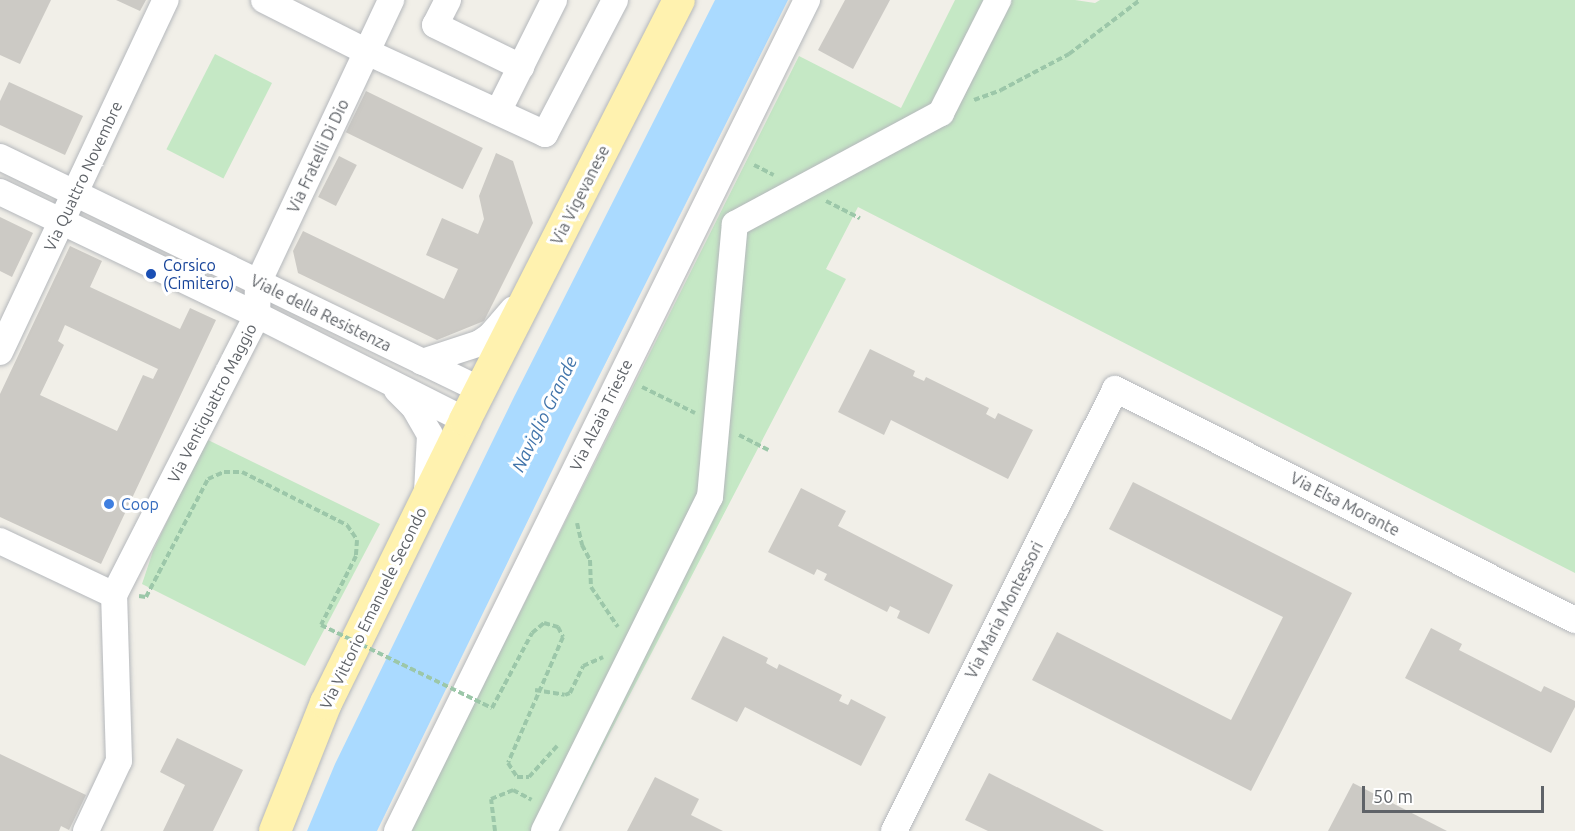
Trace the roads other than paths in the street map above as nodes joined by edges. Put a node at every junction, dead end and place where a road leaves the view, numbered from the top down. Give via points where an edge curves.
1 (166, 0) edge
2 (264, 0) edge
3 (391, 0) edge
4 (448, 0) edge
5 (554, 0) edge
6 (615, 0) edge
7 (679, 0) edge
8 (807, 0) edge
9 (998, 0) edge
10 (367, 52) junction
11 (521, 67) junction
12 (498, 112) junction
13 (0, 157) edge
14 (0, 192) edge
15 (75, 194) junction
16 (62, 222) junction
17 (537, 279) junction
18 (258, 283) junction
19 (257, 315) junction
20 (0, 352) edge
21 (422, 362) junction
22 (388, 381) junction
23 (1115, 389) joint
24 (480, 390) junction
25 (465, 420) junction
26 (427, 498) junction
27 (0, 542) edge
28 (114, 595) junction
29 (1575, 620) edge
30 (548, 821) edge
31 (86, 831) edge
32 (275, 831) edge
33 (397, 831) edge
34 (894, 831) edge

1 - 15 street, Via Quattro Novembre
2 - 10 street
3 - 10 street, Via Fratelli Di Dio
4 - 11 street via 435,25
5 - 11 street
6 - 12 street via 544,134
7 - 17 main road, Via Vigevanese
8 - 33 street, Via Alzaia Trieste
9 - 30 street via 941,112 735,224 710,496
10 - 12 street
10 - 18 street, Via Fratelli Di Dio
11 - 12 street
13 - 15 street, Viale della Resistenza
14 - 16 street, Viale della Resistenza
15 - 16 street, Via Quattro Novembre
15 - 18 street, Viale della Resistenza
16 - 19 street, Viale della Resistenza
16 - 20 street, Via Quattro Novembre
17 - 21 street via 490,336 459,352
17 - 24 main road, Via Vigevanese
18 - 19 street, Via Fratelli Di Dio
18 - 21 street, Viale della Resistenza
19 - 22 street, Viale della Resistenza
19 - 28 street, Via Ventiquattro Maggio
21 - 24 street, Viale della Resistenza
22 - 25 street, Viale della Resistenza
22 - 26 street via 414,407 430,435
23 - 29 street, Via Elsa Morante
23 - 34 street, Via Maria Montessori
24 - 25 main road, Via Vittorio Emanuele Secondo
25 - 26 main road, Via Vittorio Emanuele Secondo
26 - 32 main road, Via Vittorio Emanuele Secondo via 326,703
27 - 28 street
28 - 31 street, Via Ventiquattro Maggio via 118,761

